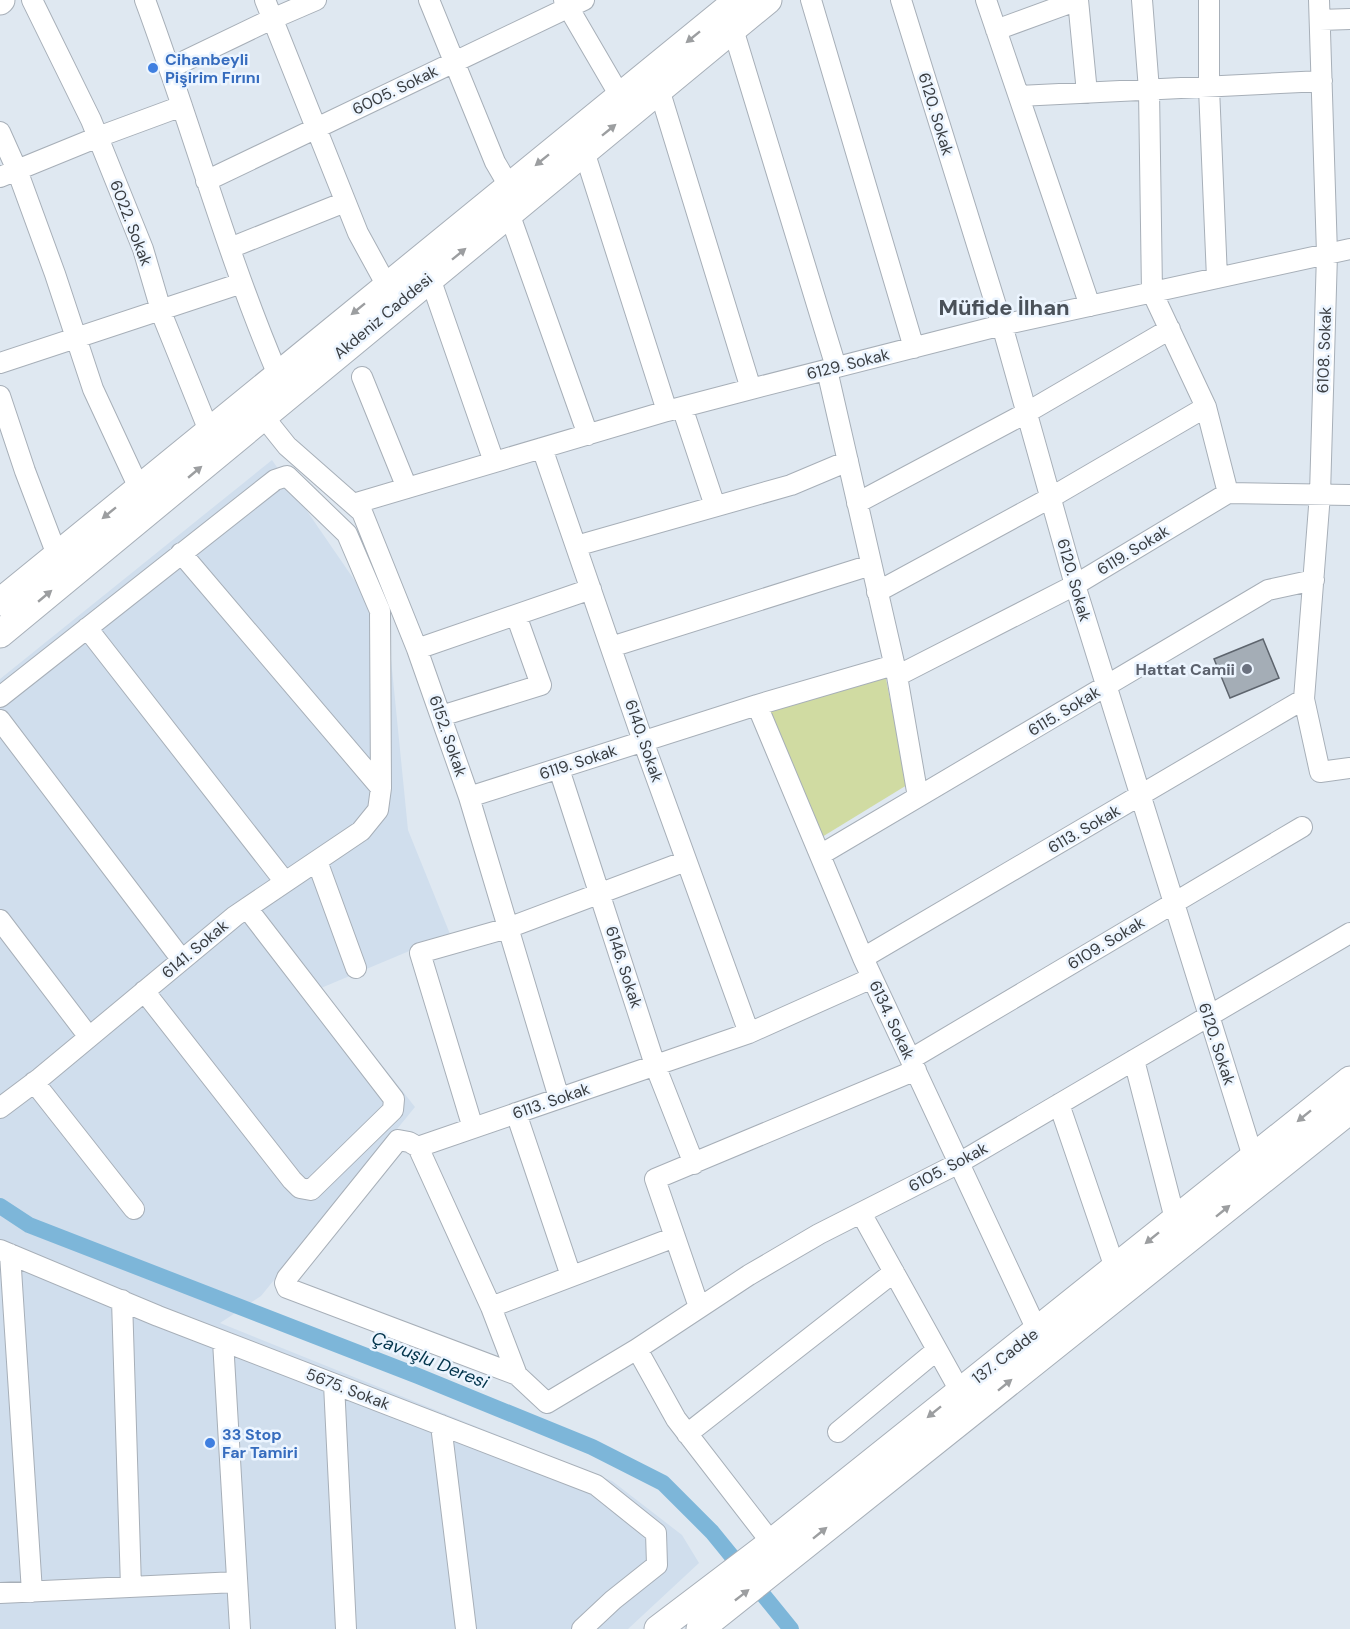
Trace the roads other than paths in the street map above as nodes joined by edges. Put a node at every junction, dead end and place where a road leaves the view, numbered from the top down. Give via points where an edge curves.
1 (32, 0) edge
2 (145, 0) edge
3 (265, 0) edge
4 (316, 0) edge
5 (429, 0) edge
6 (738, 0) edge
7 (768, 0) edge
8 (811, 0) edge
9 (901, 0) edge
10 (986, 0) edge
11 (1142, 0) edge
12 (1209, 0) edge
13 (1074, 1) edge
14 (572, 2) edge
15 (1319, 10) edge
16 (272, 19) junction
17 (1350, 19) edge
18 (733, 29) junction
19 (996, 30) junction
20 (454, 62) junction
21 (170, 68) junction
22 (1322, 81) junction
23 (1209, 88) junction
24 (659, 89) junction
25 (1149, 90) junction
26 (1087, 93) junction
27 (620, 96) junction
28 (1018, 96) junction
29 (182, 106) junction
30 (315, 128) junction
31 (0, 132) edge
32 (98, 137) junction
33 (584, 151) junction
34 (8, 174) edge
35 (206, 181) junction
36 (509, 186) junction
37 (345, 202) junction
38 (509, 213) junction
39 (230, 248) junction
40 (1350, 249) edge
41 (1327, 254) junction
42 (430, 278) junction
43 (1217, 278) junction
44 (242, 283) junction
45 (387, 286) junction
46 (1152, 292) junction
47 (1090, 306) junction
48 (161, 310) junction
49 (1002, 325) junction
50 (1170, 329) junction
51 (76, 337) junction
52 (914, 348) junction
53 (0, 363) edge
54 (831, 368) junction
55 (278, 375) junction
56 (362, 377) dead end
57 (751, 389) junction
58 (0, 396) edge
59 (1206, 406) junction
60 (674, 409) junction
61 (1026, 413) junction
62 (263, 416) junction
63 (588, 435) junction
64 (214, 441) junction
65 (542, 448) junction
66 (848, 461) junction
67 (494, 462) junction
68 (139, 488) junction
69 (407, 488) junction
70 (1228, 493) junction
71 (1320, 494) junction
72 (1350, 495) edge
73 (1050, 498) junction
74 (857, 503) junction
75 (353, 504) junction
76 (715, 506) junction
77 (576, 546) junction
78 (181, 553) junction
79 (57, 555) junction
80 (871, 566) junction
81 (1314, 580) junction
82 (1075, 585) junction
83 (591, 589) junction
84 (878, 592) junction
85 (0, 602) edge
86 (516, 615) junction
87 (87, 628) junction
88 (0, 634) edge
89 (611, 647) junction
90 (417, 649) junction
91 (895, 670) junction
92 (1106, 686) junction
93 (0, 697) edge
94 (1304, 699) junction
95 (757, 705) junction
96 (441, 716) junction
97 (0, 720) edge
98 (643, 741) junction
99 (1350, 768) edge
100 (559, 769) junction
101 (381, 788) junction
102 (1141, 795) junction
103 (469, 797) junction
104 (918, 797) junction
105 (1302, 827) dead end
106 (820, 855) junction
107 (317, 861) junction
108 (686, 861) junction
109 (285, 882) junction
110 (600, 893) junction
111 (1173, 903) junction
112 (247, 908) junction
113 (0, 920) edge
114 (508, 928) junction
115 (1350, 933) edge
116 (863, 958) junction
117 (182, 960) junction
118 (357, 968) dead end
119 (873, 978) junction
120 (144, 991) junction
121 (1208, 1016) junction
122 (749, 1034) junction
123 (89, 1037) junction
124 (1134, 1060) junction
125 (655, 1065) junction
126 (913, 1065) junction
127 (1350, 1080) edge
128 (34, 1082) junction
129 (560, 1098) junction
130 (1059, 1104) junction
131 (0, 1108) edge
132 (1350, 1110) edge
133 (516, 1113) junction
134 (473, 1128) junction
135 (418, 1147) junction
136 (1253, 1157) junction
137 (959, 1163) junction
138 (694, 1164) junction
139 (134, 1209) dead end
140 (861, 1213) junction
141 (1175, 1219) junction
142 (675, 1237) junction
143 (5, 1252) edge
144 (1115, 1268) junction
145 (894, 1272) junction
146 (571, 1276) junction
147 (122, 1300) junction
148 (491, 1307) junction
149 (699, 1308) junction
150 (1037, 1330) junction
151 (223, 1341) junction
152 (637, 1349) junction
153 (937, 1350) junction
154 (517, 1375) junction
155 (334, 1384) junction
156 (960, 1391) junction
157 (441, 1425) junction
158 (838, 1432) dead end
159 (687, 1434) junction
160 (769, 1554) junction
161 (237, 1582) junction
162 (131, 1587) junction
163 (32, 1592) junction
164 (0, 1593) edge
165 (702, 1616) edge
166 (240, 1629) edge
167 (346, 1629) edge
168 (466, 1629) edge
169 (582, 1629) edge
170 (658, 1629) edge

1 - 32 street, 6022. Sokak
2 - 21 street
3 - 16 street
4 - 16 street
5 - 20 street
6 -> 27 main road, Akdeniz Caddesi
7 - 18 main road, Akdeniz Caddesi
8 - 52 street
9 - 49 street, 6120. Sokak
10 - 19 street
11 - 25 street
12 - 23 street
13 - 19 street
13 - 26 street
14 - 20 street, 6005. Sokak
14 - 27 street
15 - 17 street
15 - 22 street, 6108. Sokak
16 - 21 street
16 - 30 street
18 - 24 main road, Akdeniz Caddesi
18 - 54 street
19 - 28 street
20 - 30 street, 6005. Sokak
20 - 36 street via 495,162
21 - 29 street
22 - 23 street
22 - 41 street, 6108. Sokak
23 - 25 street
23 - 43 street
33 -> 24 main road, Akdeniz Caddesi
24 - 57 street
25 - 26 street
25 - 46 street
26 - 28 street
27 -> 36 main road, Akdeniz Caddesi
28 - 47 street
29 - 32 street
29 - 35 street
30 - 35 street, 6005. Sokak
30 - 37 street
31 - 34 street
32 - 34 street
32 - 48 street, 6022. Sokak via 143,249
33 - 38 main road, Akdeniz Caddesi
33 - 60 street
34 - 51 street
35 - 39 street
36 - 45 main road, Akdeniz Caddesi
37 - 39 street
37 - 45 street
42 -> 38 main road, Akdeniz Caddesi
38 - 63 street
39 - 44 street
40 - 41 street, 6129. Sokak
41 - 43 street, 6129. Sokak
41 - 71 street, 6108. Sokak
42 - 62 main road, Akdeniz Caddesi
42 - 67 street
43 - 46 street, 6129. Sokak
44 - 48 street
44 - 55 street
45 -> 55 main road, Akdeniz Caddesi
46 - 47 street, 6129. Sokak
46 - 50 street
47 - 49 street, 6129. Sokak
48 - 51 street
48 - 64 street, 6022. Sokak
49 - 52 street, 6129. Sokak
49 - 61 street, 6120. Sokak
50 - 59 street
50 - 61 street
51 - 53 street
51 - 68 street via 93,389
52 - 54 street, 6129. Sokak
54 - 57 street, 6129. Sokak
54 - 66 street
55 - 64 main road, Akdeniz Caddesi
56 - 69 street
57 - 60 street, 6129. Sokak
58 - 79 street
59 - 70 street
59 - 73 street
60 - 63 street, 6129. Sokak
60 - 76 street
61 - 73 street, 6120. Sokak
61 - 74 street
62 - 64 main road, Akdeniz Caddesi
62 - 75 street, 6152. Sokak via 286,446
63 - 65 street, 6129. Sokak
64 - 68 main road, Akdeniz Caddesi
88 -> 64 main road, Akdeniz Caddesi
65 - 67 street, 6129. Sokak
65 - 77 street, 6140. Sokak
66 - 74 street
66 - 76 street via 791,485
67 - 69 street, 6129. Sokak
68 -> 79 main road, Akdeniz Caddesi
69 - 75 street, 6129. Sokak
70 - 71 street
70 - 82 street, 6119. Sokak
71 - 72 street
71 - 81 street, 6108. Sokak
73 - 82 street, 6120. Sokak
73 - 84 street
74 - 80 street
75 - 90 street, 6152. Sokak via 362,512
76 - 77 street
77 - 83 street, 6140. Sokak
78 - 87 street
78 - 101 street
78 - 101 street, 6141. Sokak via 275,480 287,476 346,534 380,611
79 - 85 main road, Akdeniz Caddesi
80 - 84 street
80 - 89 street
81 - 92 street, 6115. Sokak via 1268,590
81 - 94 street, 6108. Sokak
82 - 91 street, 6119. Sokak
82 - 92 street, 6120. Sokak
83 - 86 street
83 - 89 street, 6140. Sokak
84 - 91 street
86 - 90 street
86 - 96 street via 542,685
87 - 93 street
87 - 109 street
89 - 98 street, 6140. Sokak
90 - 96 street, 6152. Sokak
91 - 95 street, 6119. Sokak
91 - 104 street
92 - 102 street, 6120. Sokak
92 - 104 street, 6115. Sokak
94 - 99 street, 6108. Sokak via 1320,772
94 - 102 street, 6113. Sokak
95 - 98 street, 6119. Sokak
95 - 106 street, 6134. Sokak
96 - 103 street, 6152. Sokak
97 - 117 street
98 - 100 street, 6119. Sokak
98 - 108 street, 6140. Sokak
100 - 103 street, 6119. Sokak
100 - 110 street, 6146. Sokak
101 - 107 street, 6141. Sokak via 378,810 361,831
102 - 111 street, 6120. Sokak
102 - 116 street, 6113. Sokak
103 - 114 street, 6152. Sokak
104 - 106 street, 6115. Sokak
105 - 111 street, 6109. Sokak
106 - 116 street, 6134. Sokak
107 - 109 street, 6141. Sokak
107 - 118 street
108 - 110 street
108 - 122 street, 6140. Sokak
109 - 112 street, 6141. Sokak
110 - 114 street
110 - 125 street, 6146. Sokak
111 - 121 street, 6120. Sokak
111 - 126 street, 6109. Sokak
112 - 117 street, 6141. Sokak
112 - 120 street via 394,1099 393,1110 311,1190 300,1188 292,1180
113 - 123 street
114 - 129 street, 6152. Sokak
114 - 134 street via 420,953
115 - 121 street, 6105. Sokak
116 - 119 street, 6134. Sokak
117 - 120 street, 6141. Sokak
119 - 122 street, 6113. Sokak
119 - 126 street, 6134. Sokak
120 - 123 street, 6141. Sokak
121 - 124 street, 6105. Sokak
121 - 136 street, 6120. Sokak
122 - 125 street, 6113. Sokak
123 - 128 street, 6141. Sokak
124 - 130 street, 6105. Sokak
124 - 141 street
125 - 129 street, 6113. Sokak
125 - 138 street, 6146. Sokak
126 - 137 street, 6134. Sokak
126 - 138 street, 6109. Sokak
127 -> 136 main road, 137. Cadde
128 - 131 street, 6141. Sokak
128 - 139 street
129 - 133 street, 6113. Sokak
130 - 137 street, 6105. Sokak
130 - 144 street
160 -> 132 main road, 137. Cadde
133 - 134 street, 6113. Sokak
133 - 146 street
134 - 135 street, 6113. Sokak
135 - 148 street
135 - 154 street, 6113. Sokak via 398,1140 287,1278 287,1288
136 - 141 main road, 137. Cadde
137 - 140 street, 6105. Sokak
137 - 150 street, 6134. Sokak
138 - 142 street, 6109. Sokak via 655,1179
140 - 145 street
140 - 149 street, 6105. Sokak via 749,1275
141 -> 144 main road, 137. Cadde
142 - 146 street
142 - 149 street
143 - 147 street, 5675. Sokak
143 - 163 street
144 - 150 main road, 137. Cadde
145 - 153 street
145 - 159 street
146 - 148 street
147 - 151 street, 5675. Sokak
147 - 162 street
148 - 154 street
149 - 152 street, 6105. Sokak
150 - 156 main road, 137. Cadde
151 - 155 street, 5675. Sokak
151 - 161 street
152 - 154 street, 6105. Sokak via 547,1403
152 - 159 street
153 - 156 street
153 - 158 street
155 - 157 street, 5675. Sokak
155 - 167 street
156 -> 160 main road, 137. Cadde
157 - 168 street
157 - 169 street, 5675. Sokak via 596,1485 656,1533 657,1564
159 - 160 street
160 - 165 main road, 137. Cadde
161 - 162 street
161 - 166 street
162 - 163 street
163 - 164 street
165 - 170 main road, 137. Cadde

